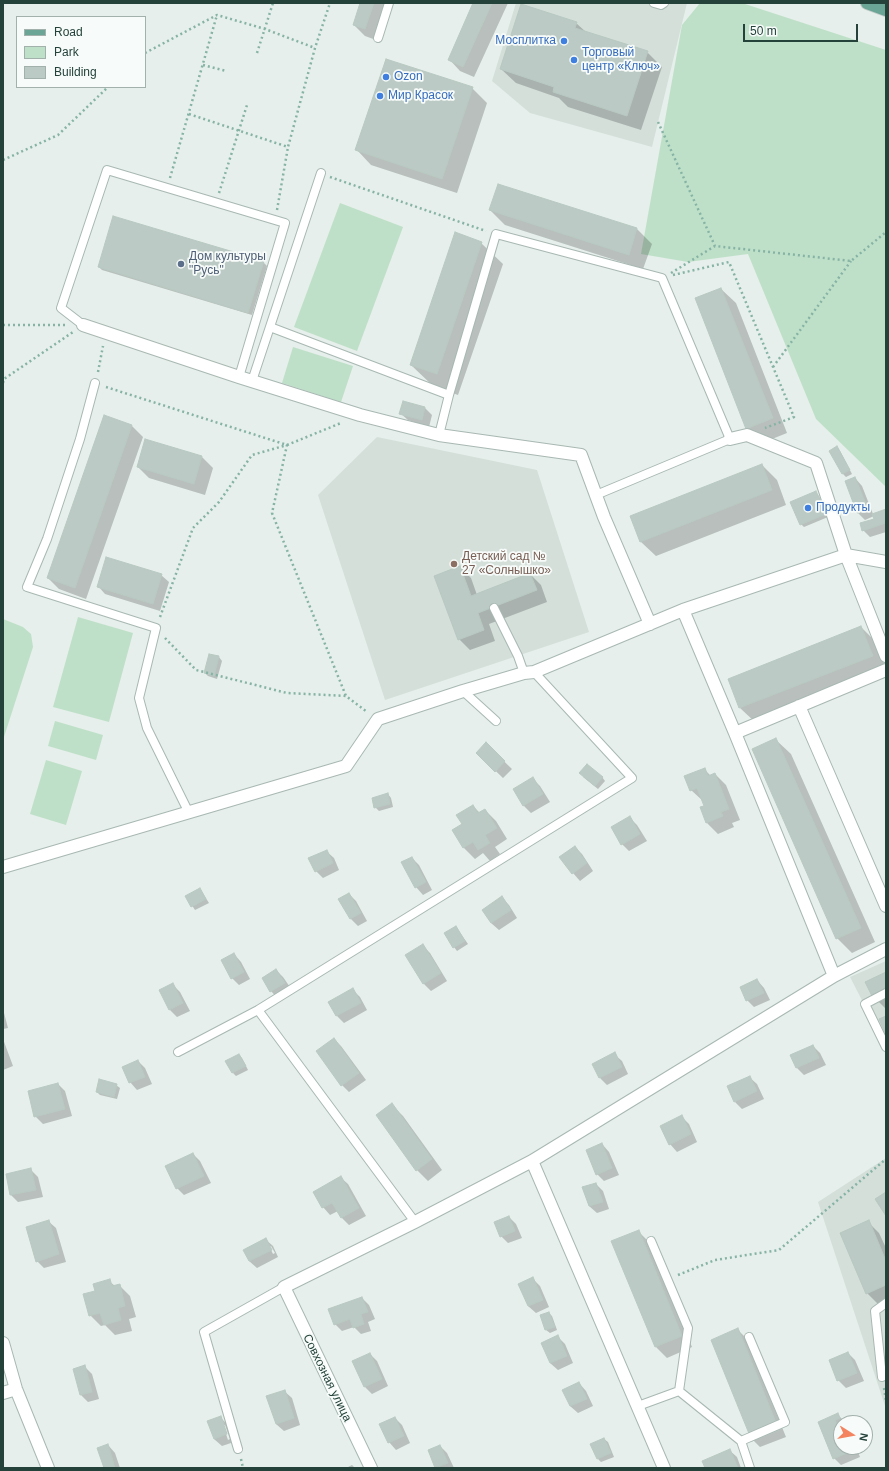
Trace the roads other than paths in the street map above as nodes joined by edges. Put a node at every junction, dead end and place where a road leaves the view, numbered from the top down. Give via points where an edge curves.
1 (389, 3) edge
2 (654, 3) edge
3 (664, 3) edge
4 (867, 3) edge
5 (886, 10) edge
6 (378, 38) dead end
7 (321, 173) road end
8 (83, 325) joint
9 (270, 327) junction
10 (239, 377) junction
11 (252, 381) junction
12 (95, 383) road end
13 (450, 395) junction
14 (439, 435) junction
15 (730, 439) junction
16 (596, 495) junction
17 (846, 555) junction
18 (886, 562) edge
19 (494, 608) dead end
20 (683, 610) junction
21 (650, 624) junction
22 (886, 656) edge
23 (886, 670) edge
24 (529, 672) junction
25 (463, 691) junction
26 (799, 706) junction
27 (496, 721) dead end
28 (735, 733) junction
29 (189, 813) junction
30 (3, 867) edge
31 (886, 906) edge
32 (886, 949) edge
33 (834, 976) junction
34 (886, 993) edge
35 (258, 1010) junction
36 (886, 1047) edge
37 (178, 1052) dead end
38 (532, 1161) junction
39 (415, 1222) junction
40 (651, 1241) dead end
41 (284, 1287) junction
42 (886, 1303) edge
43 (748, 1337) dead end
44 (3, 1343) edge
45 (882, 1377) dead end
46 (16, 1388) junction
47 (679, 1391) junction
48 (3, 1393) edge
49 (638, 1406) junction
50 (741, 1441) junction
51 (238, 1449) dead end
52 (48, 1468) edge
53 (371, 1468) edge
54 (664, 1468) edge
55 (750, 1468) edge

1 - 6 lane
2 - 3 lane
4 - 5 main road
7 - 9 lane
8 - 10 street
8 - 10 lane via 61,308 107,170 285,223
9 - 11 lane
9 - 13 lane
10 - 11 street
11 - 14 street via 360,415
12 - 29 lane via 80,439 47,539 27,586 156,628 139,698 147,728
13 - 14 lane
13 - 15 lane via 496,234 662,278
14 - 16 street via 581,455
15 - 16 lane
15 - 17 street via 747,435 816,463
16 - 21 street
17 - 18 street
17 - 20 street
17 - 22 street
19 - 24 lane
20 - 21 street
20 - 28 street
21 - 24 street
23 - 26 street
24 - 25 street
24 - 35 lane via 632,778
25 - 27 lane
25 - 29 street via 378,719 346,766
26 - 28 street
26 - 31 street
28 - 33 street
29 - 30 street
32 - 33 street
33 - 38 street
34 - 36 lane via 865,1004
35 - 37 lane
35 - 39 lane
38 - 39 street
38 - 49 street
39 - 41 street
40 - 47 lane via 688,1328
41 - 51 lane via 204,1332
41 - 53 street, Совхозная улица
42 - 45 lane via 875,1311
43 - 50 lane via 785,1422
44 - 46 street
46 - 48 street
46 - 52 street
47 - 49 lane
47 - 50 lane
49 - 54 street
50 - 55 lane

